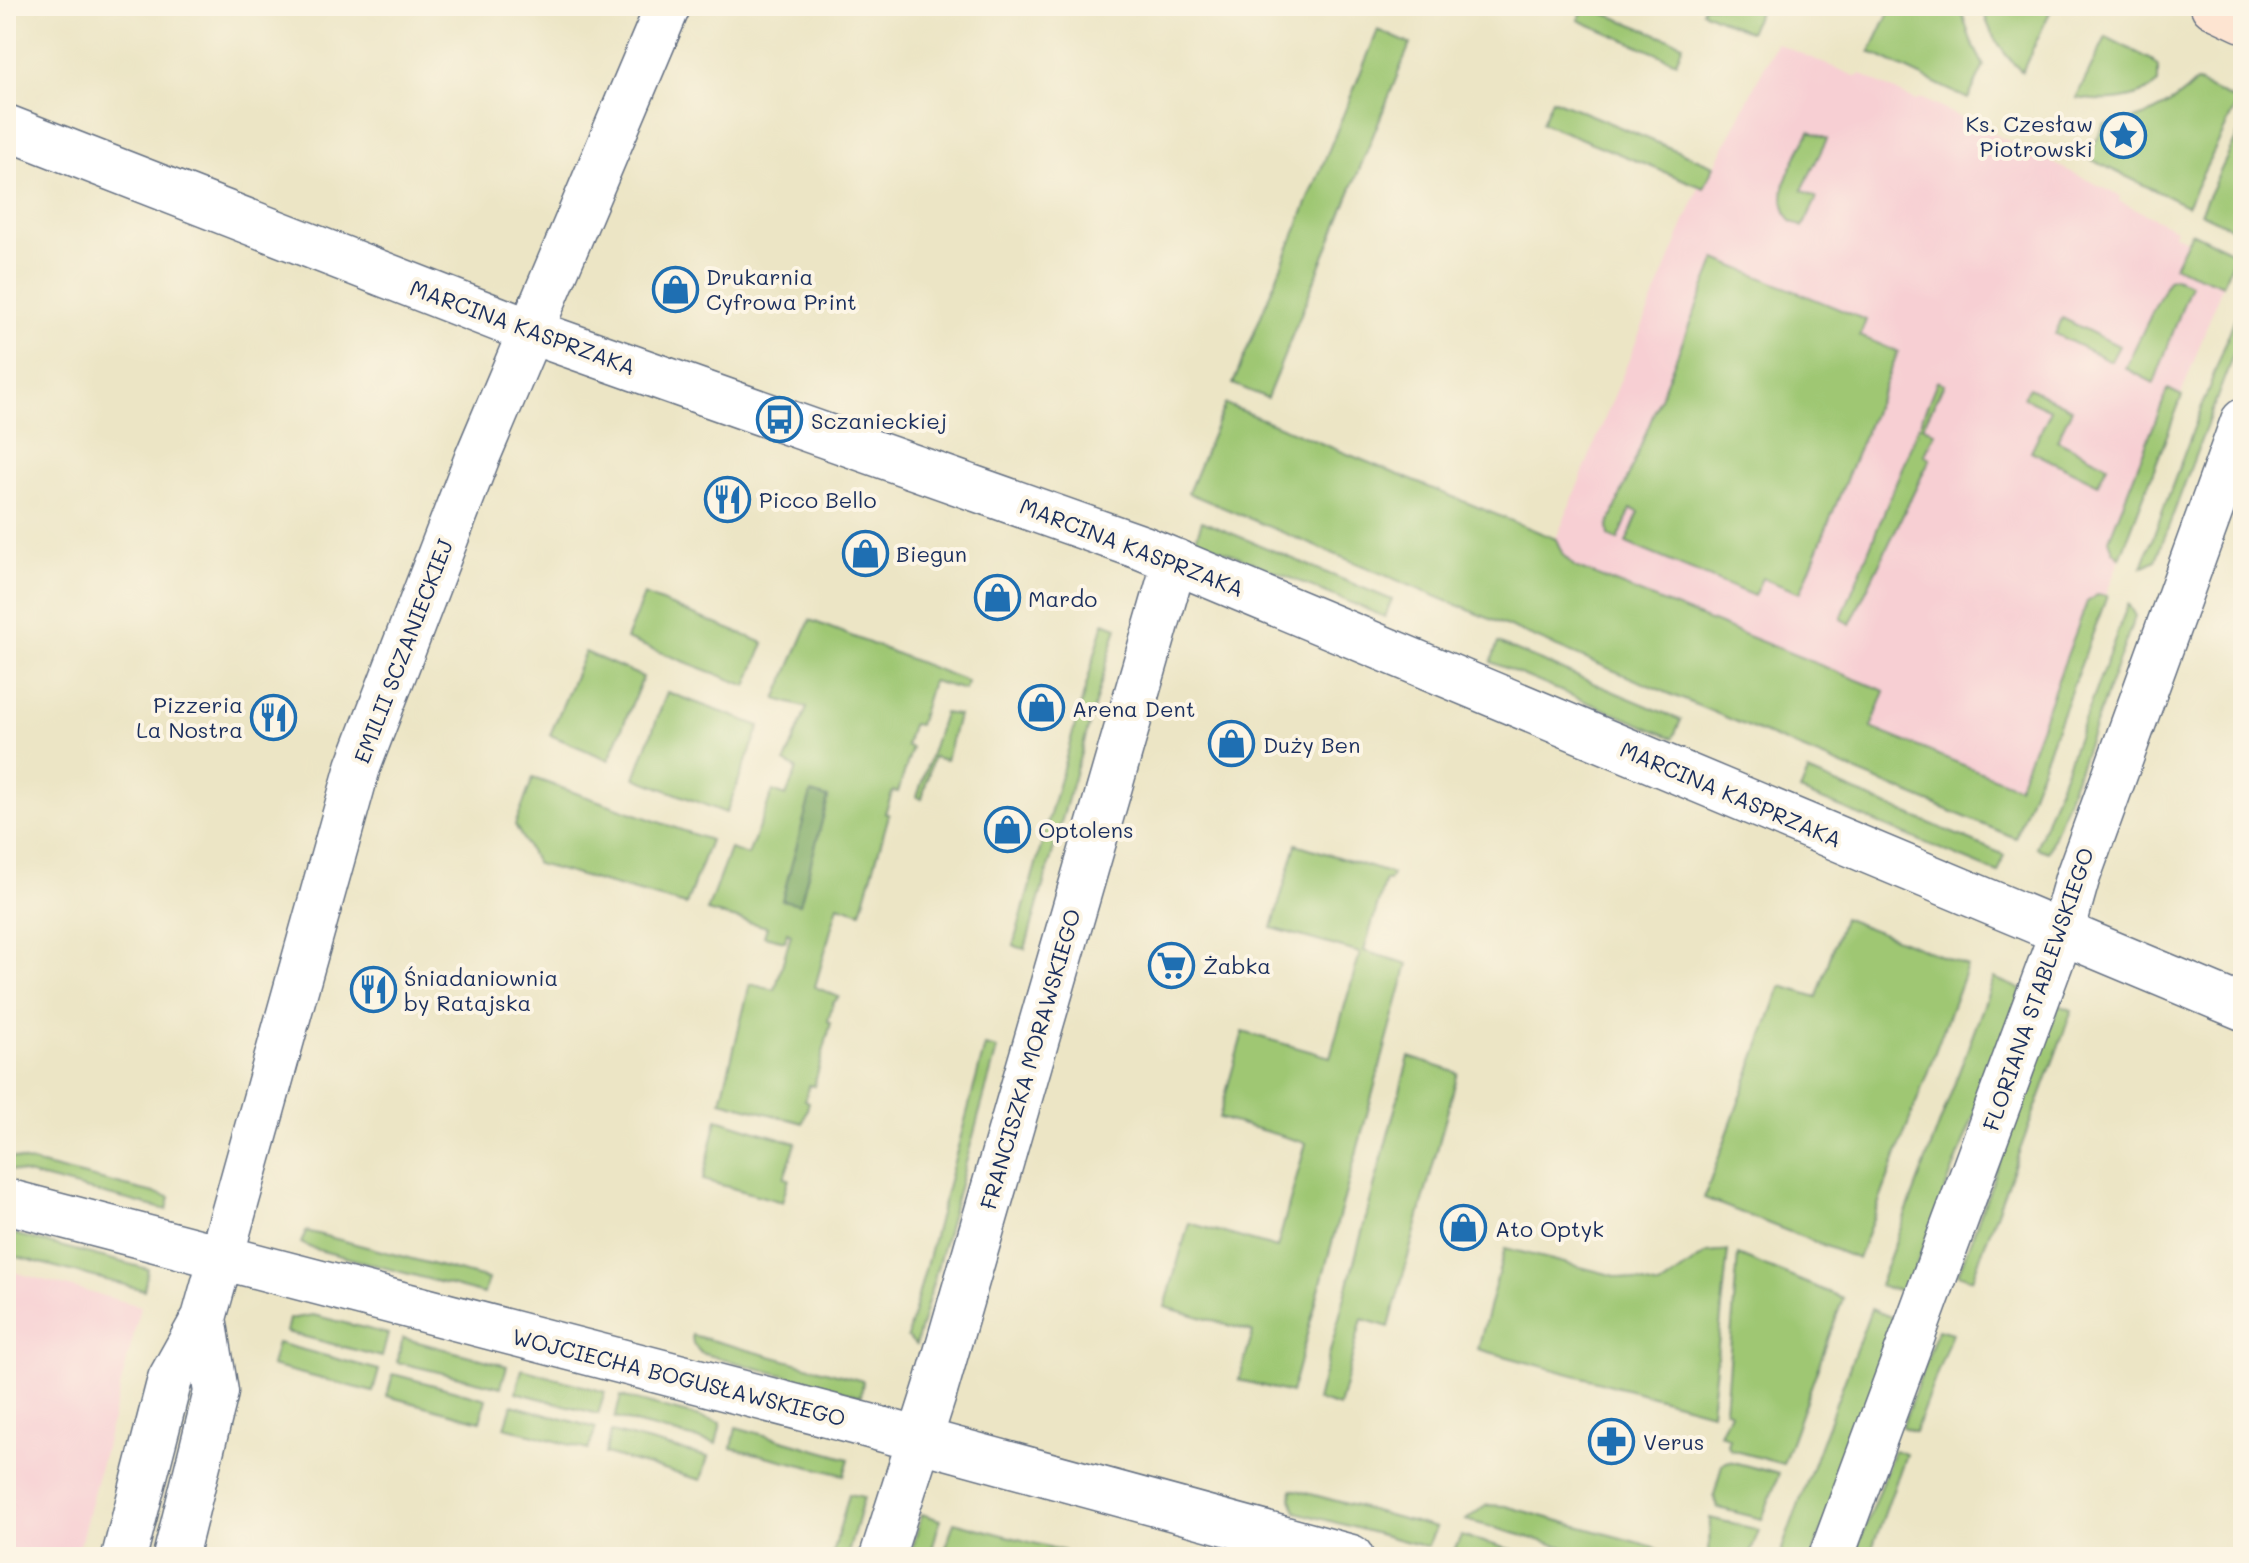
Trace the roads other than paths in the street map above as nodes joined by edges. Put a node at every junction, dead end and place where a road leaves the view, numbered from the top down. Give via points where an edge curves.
1 (668, 6) edge
2 (2213, 6) edge
3 (2243, 20) edge
4 (6, 127) edge
5 (529, 331) junction
6 (2243, 421) edge
7 (1175, 561) junction
8 (2062, 932) junction
9 (2243, 1008) edge
10 (6, 1201) edge
11 (220, 1259) junction
12 (204, 1318) junction
13 (920, 1440) junction
14 (124, 1557) edge
15 (175, 1557) edge
16 (882, 1557) edge
17 (1351, 1557) edge
18 (1831, 1557) edge

1 - 5 street, EMILII SCZANIECKIEJ
2 - 3 street
4 - 5 street, MARCINA KASPRZAKA
5 - 7 street, MARCINA KASPRZAKA
5 - 11 street, EMILII SCZANIECKIEJ via 354,778
6 - 8 street, FLORIANA STABLEWSKIEGO
7 - 8 street, MARCINA KASPRZAKA
7 - 13 street, FRANCISZKA MORAWSKIEGO
8 - 9 street, MARCINA KASPRZAKA
8 - 18 street, FLORIANA STABLEWSKIEGO
10 - 11 street, WOJCIECHA BOGUSŁAWSKIEGO
11 - 12 street, EMILII SCZANIECKIEJ
11 - 13 street, WOJCIECHA BOGUSŁAWSKIEGO
12 - 14 street, EMILII SCZANIECKIEJ via 170,1379
12 - 15 street, EMILII SCZANIECKIEJ via 216,1392
13 - 16 street, FRANCISZKA MORAWSKIEGO
13 - 17 street, WOJCIECHA BOGUSŁAWSKIEGO

